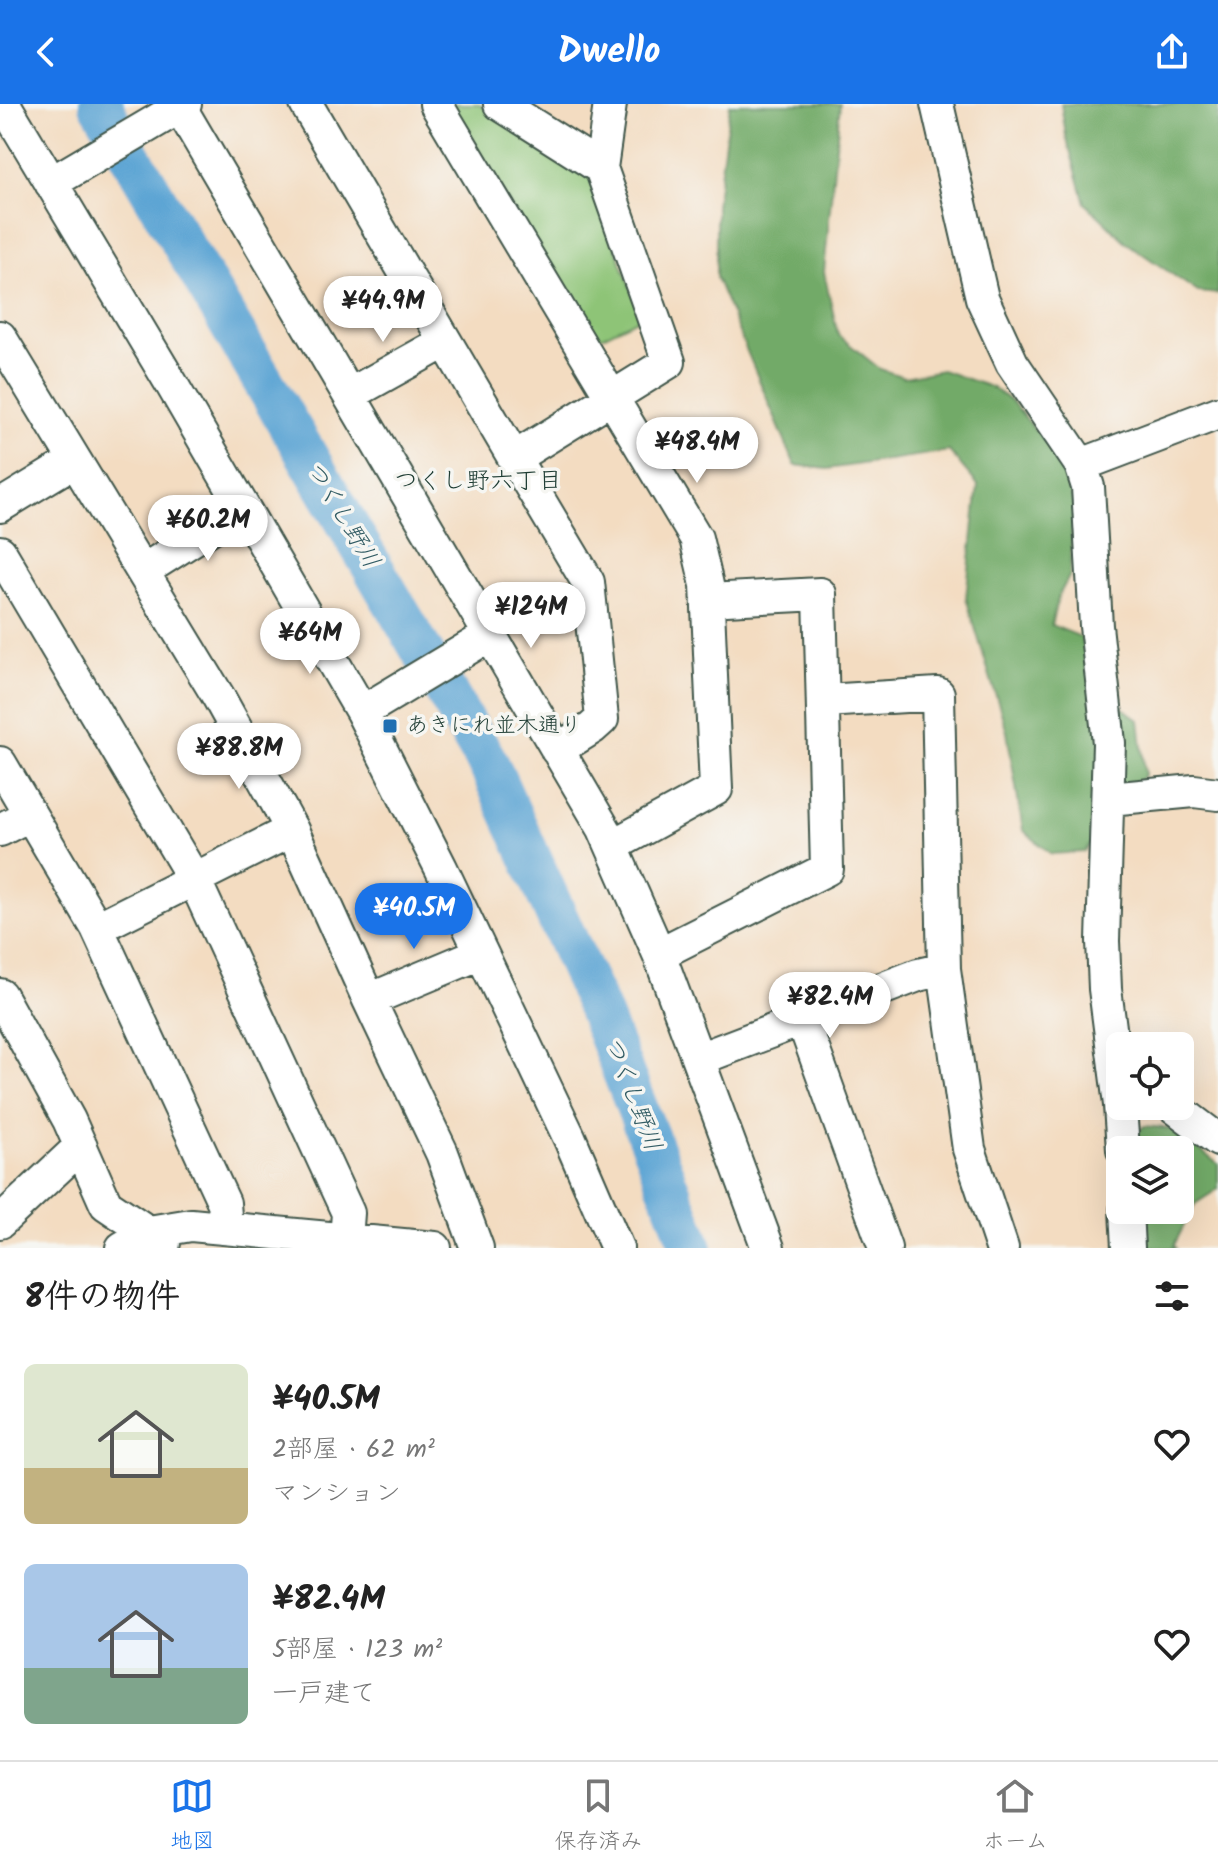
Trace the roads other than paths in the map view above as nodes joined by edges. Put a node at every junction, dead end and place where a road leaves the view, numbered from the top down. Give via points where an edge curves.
1 (4, 104) edge
2 (306, 104) edge
3 (436, 104) edge
4 (500, 104) edge
5 (610, 104) edge
6 (937, 104) edge
7 (181, 105) edge
8 (601, 168) junction
9 (51, 183) junction
10 (0, 337) edge
11 (444, 342) junction
12 (349, 395) junction
13 (612, 397) junction
14 (1218, 413) edge
15 (514, 458) junction
16 (74, 461) junction
17 (1081, 465) junction
18 (0, 506) edge
19 (242, 508) junction
20 (0, 552) edge
21 (143, 571) junction
22 (708, 600) junction
23 (490, 635) junction
24 (825, 701) junction
25 (362, 712) junction
26 (557, 750) junction
27 (0, 763) edge
28 (1218, 794) edge
29 (1109, 799) junction
30 (10, 830) edge
31 (292, 830) junction
32 (612, 846) junction
33 (194, 879) junction
34 (97, 928) junction
35 (481, 953) junction
36 (659, 954) junction
37 (944, 969) junction
38 (0, 995) edge
39 (369, 1000) junction
40 (803, 1021) junction
41 (1111, 1032) edge
42 (699, 1059) junction
43 (1192, 1120) edge
44 (1218, 1140) edge
45 (81, 1146) junction
46 (0, 1222) edge
47 (1127, 1224) edge
48 (226, 1228) junction
49 (346, 1239) junction
50 (147, 1243) edge
51 (435, 1248) edge
52 (477, 1248) edge
53 (617, 1248) edge
54 (768, 1248) edge
55 (885, 1248) edge
56 (1002, 1248) edge
57 (1128, 1248) edge

1 - 9 street
2 - 11 street
3 - 13 street
4 - 8 street
5 - 8 street
6 - 17 street via 982,298 1012,363
7 - 9 street
7 - 12 street
8 - 13 street via 669,362
9 - 19 street
10 - 16 street
11 - 12 street
11 - 15 street
12 - 23 street
13 - 15 street
13 - 22 street via 696,538
14 - 17 street
15 - 26 street via 588,582 602,719
16 - 18 street
16 - 21 street
17 - 29 street via 1088,487
19 - 21 street
19 - 25 street
20 - 33 street
21 - 31 street
22 - 24 street via 820,594
22 - 32 street via 716,789
23 - 25 street
23 - 26 street
24 - 36 street via 827,869
24 - 37 street via 938,694
25 - 35 street
26 - 32 street
27 - 30 street
28 - 29 street via 1194,791
29 - 41 street via 1103,941
30 - 34 street
31 - 33 street
31 - 39 street
32 - 36 street
33 - 34 street
33 - 49 street via 348,1213
34 - 48 street via 224,1203
35 - 39 street
35 - 53 street
36 - 42 street
37 - 40 street
37 - 56 street via 969,1149
38 - 45 street
39 - 52 street via 442,1153
40 - 42 street
40 - 55 street
42 - 54 street
43 - 44 street
45 - 46 street
45 - 50 street via 106,1204
47 - 57 street
48 - 49 street
48 - 50 street via 191,1225
49 - 51 street

